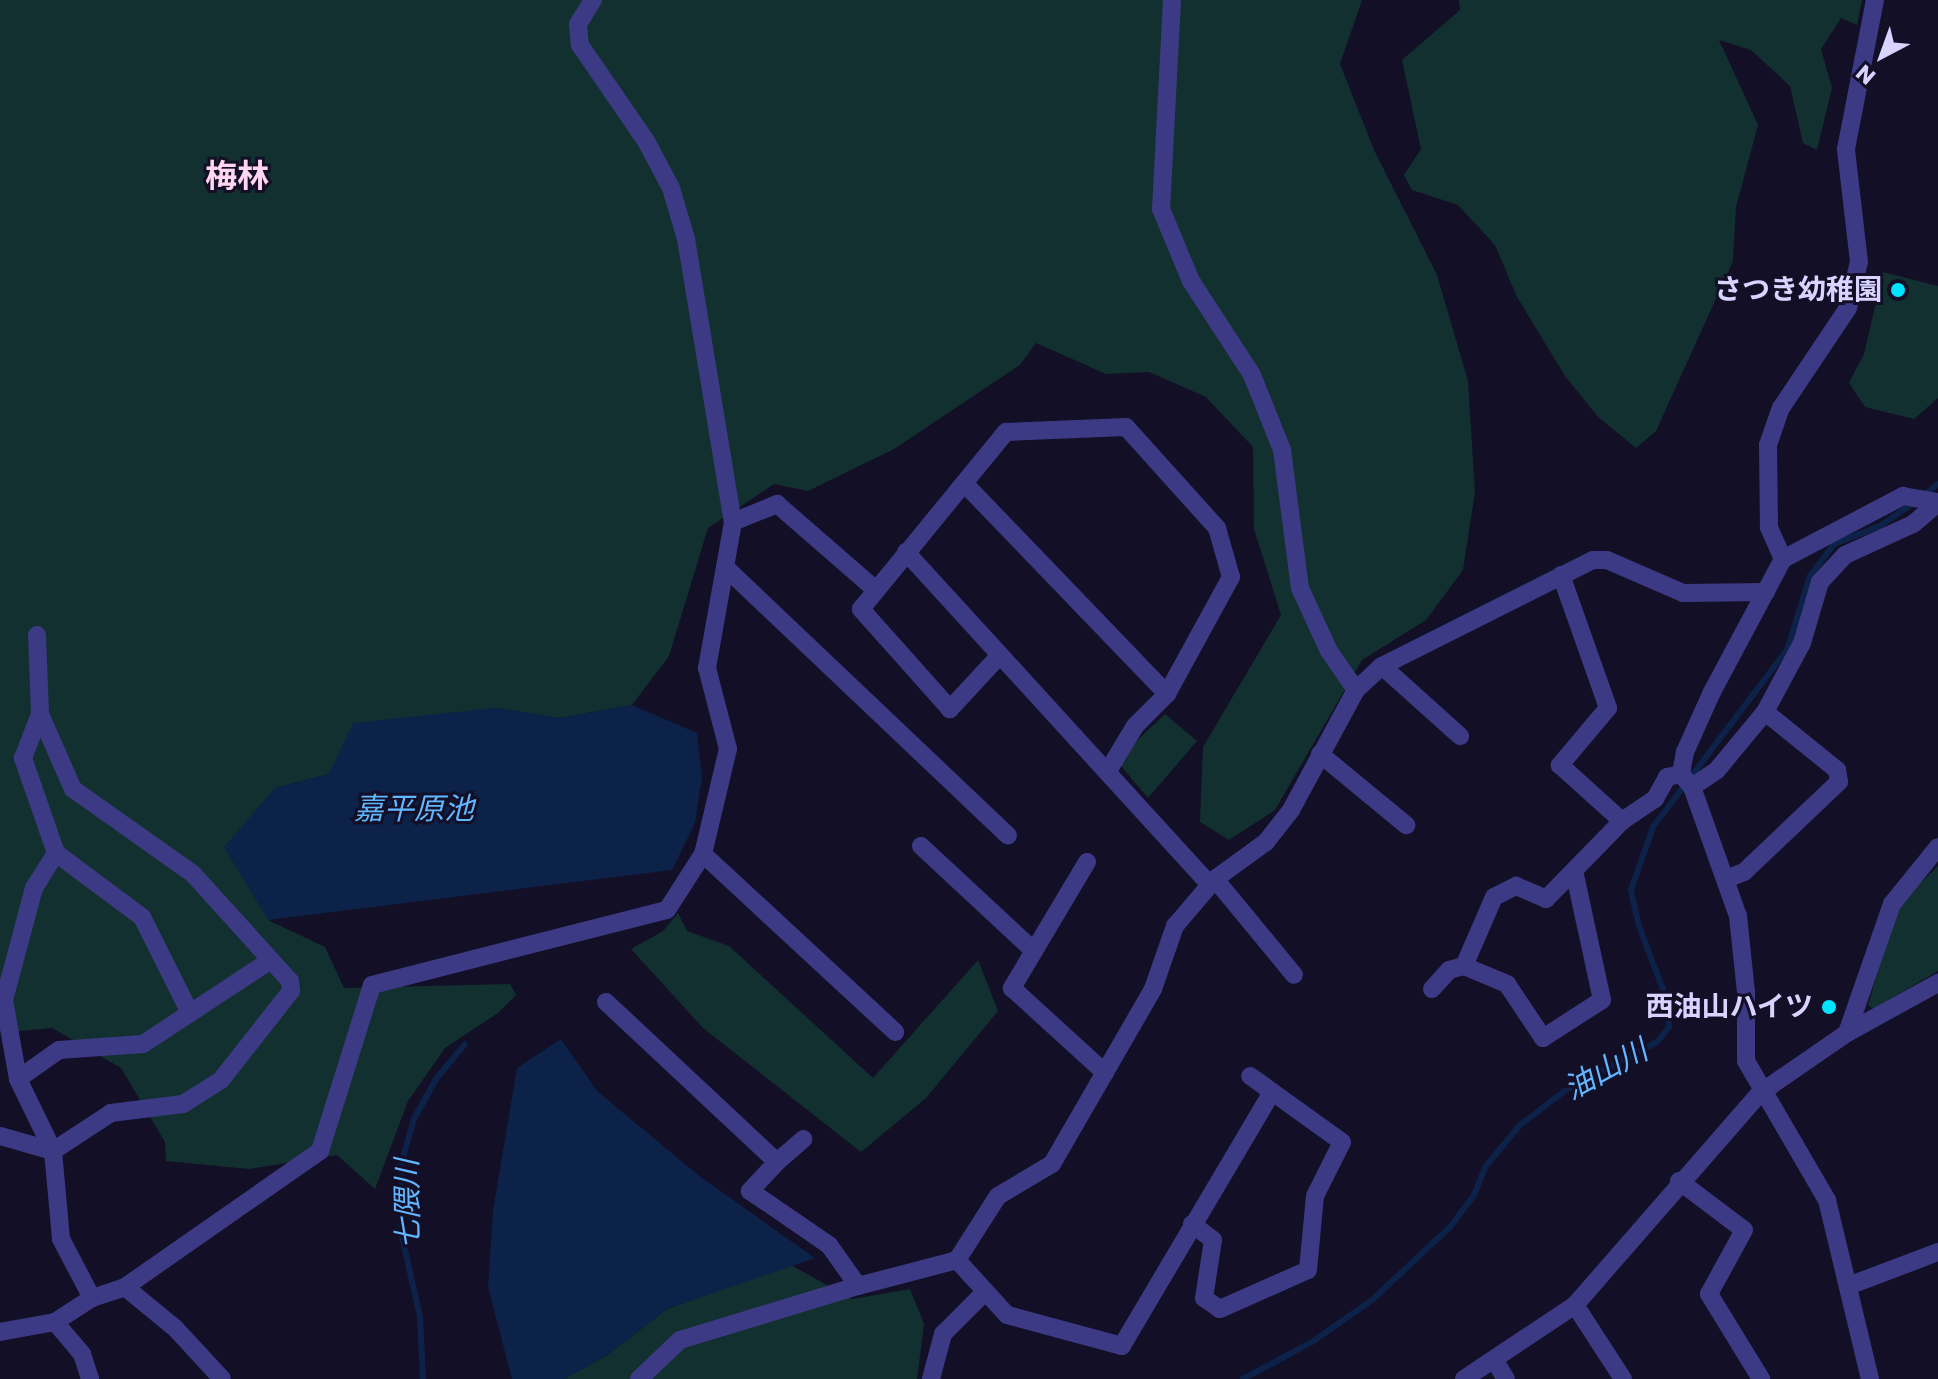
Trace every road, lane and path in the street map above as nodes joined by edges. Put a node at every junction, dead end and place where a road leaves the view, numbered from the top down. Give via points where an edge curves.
1 (593, 0) edge
2 (1172, 0) edge
3 (1875, 0) edge
4 (964, 483) junction
5 (1938, 502) edge
6 (733, 522) junction
7 (906, 552) junction
8 (1783, 559) junction
9 (725, 567) junction
10 (1561, 575) junction
11 (876, 590) junction
12 (1766, 592) junction
13 (37, 635) dead end
14 (1000, 655) junction
15 (1382, 666) junction
16 (1356, 690) junction
17 (1167, 694) junction
18 (1765, 712) junction
19 (40, 714) junction
20 (1460, 736) dead end
21 (1320, 754) junction
22 (1108, 771) junction
23 (1687, 780) junction
24 (1622, 821) junction
25 (1406, 825) dead end
26 (1008, 836) dead end
27 (921, 846) dead end
28 (1938, 847) edge
29 (56, 853) junction
30 (703, 854) junction
31 (1087, 862) dead end
32 (1575, 875) junction
33 (1726, 879) junction
34 (1213, 882) junction
35 (1034, 951) junction
36 (268, 962) junction
37 (1464, 966) junction
38 (1294, 975) dead end
39 (1938, 983) edge
40 (1432, 989) dead end
41 (606, 1002) dead end
42 (190, 1013) junction
43 (895, 1032) dead end
44 (1847, 1033) junction
45 (1105, 1073) junction
46 (1250, 1076) dead end
47 (18, 1079) junction
48 (1272, 1092) junction
49 (1760, 1093) junction
50 (0, 1136) edge
51 (803, 1139) dead end
52 (53, 1151) junction
53 (777, 1162) junction
54 (1679, 1181) junction
55 (1192, 1224) junction
56 (1938, 1252) edge
57 (957, 1260) junction
58 (858, 1286) junction
59 (1848, 1286) junction
60 (125, 1287) junction
61 (983, 1294) junction
62 (92, 1298) junction
63 (1575, 1305) junction
64 (55, 1322) junction
65 (0, 1332) edge
66 (1495, 1361) junction
67 (90, 1379) edge
68 (222, 1379) edge
69 (639, 1379) edge
70 (931, 1379) edge
71 (1464, 1379) edge
72 (1506, 1379) edge
73 (1623, 1379) edge
74 (1761, 1379) edge
75 (1870, 1379) edge

1 - 6 street via 578,24 580,45 646,141 671,188 686,239
2 - 16 street via 1161,209 1191,281 1252,375 1282,450 1300,588 1329,651
3 - 8 street via 1846,149 1859,262 1848,308 1781,408 1768,445 1769,527
4 - 7 street
4 - 17 street
4 - 17 street via 1006,432 1126,427 1217,528 1231,577
5 - 8 street via 1903,496
5 - 18 street via 1913,524 1845,555 1820,582 1802,643
6 - 9 street
6 - 11 street via 777,504
7 - 11 street
7 - 14 street
8 - 12 street
9 - 26 street
9 - 30 street via 707,668 728,749
10 - 12 street via 1593,560 1607,560 1683,593
10 - 15 street
10 - 24 street via 1608,708 1560,765
11 - 14 street via 861,609 950,709
12 - 23 street via 1685,752
13 - 19 street
14 - 22 street
15 - 16 street
15 - 20 street
16 - 21 street
17 - 22 street via 1135,726
18 - 23 street via 1717,770
18 - 33 street via 1837,770 1839,782 1744,872
19 - 29 street via 23,758
19 - 36 street via 73,789 193,874
21 - 25 street
21 - 34 street via 1291,810 1266,842
22 - 34 street
23 - 24 street via 1667,777 1655,799
23 - 33 street
24 - 32 street
27 - 35 street
28 - 44 street via 1892,904
29 - 42 street via 142,917
29 - 47 street via 34,888 4,1000
30 - 43 street
30 - 60 street via 667,910 372,985 320,1151
31 - 35 street
32 - 37 street via 1546,899 1516,886 1494,897
32 - 37 street via 1602,1000 1543,1038 1507,984
33 - 49 street via 1738,916 1746,1061
34 - 38 street
34 - 45 street via 1175,926 1153,989
35 - 45 street via 1012,988
36 - 42 street
36 - 52 street via 290,981 291,991 221,1080 183,1104 111,1113
37 - 40 street via 1449,970
39 - 44 street
41 - 53 street
42 - 47 street via 143,1044 59,1050
44 - 49 street
45 - 57 street via 1052,1164 998,1196
46 - 48 street
47 - 52 street
48 - 55 street
48 - 55 street via 1342,1142 1315,1196 1308,1270 1220,1309 1204,1298 1213,1240
49 - 54 street
49 - 59 street via 1827,1200
50 - 52 street
51 - 53 street
52 - 62 street via 61,1239
53 - 58 street via 750,1191 829,1245
54 - 63 street
54 - 74 street via 1744,1230 1709,1294
55 - 61 street via 1122,1346 1007,1315
56 - 59 street
57 - 58 street
57 - 61 street
58 - 69 street via 680,1340
59 - 75 street
60 - 62 street
60 - 68 street via 175,1328
61 - 70 street via 943,1334
62 - 64 street
63 - 66 street
63 - 73 street
64 - 65 street
64 - 67 street via 82,1354
66 - 71 street
66 - 72 street

